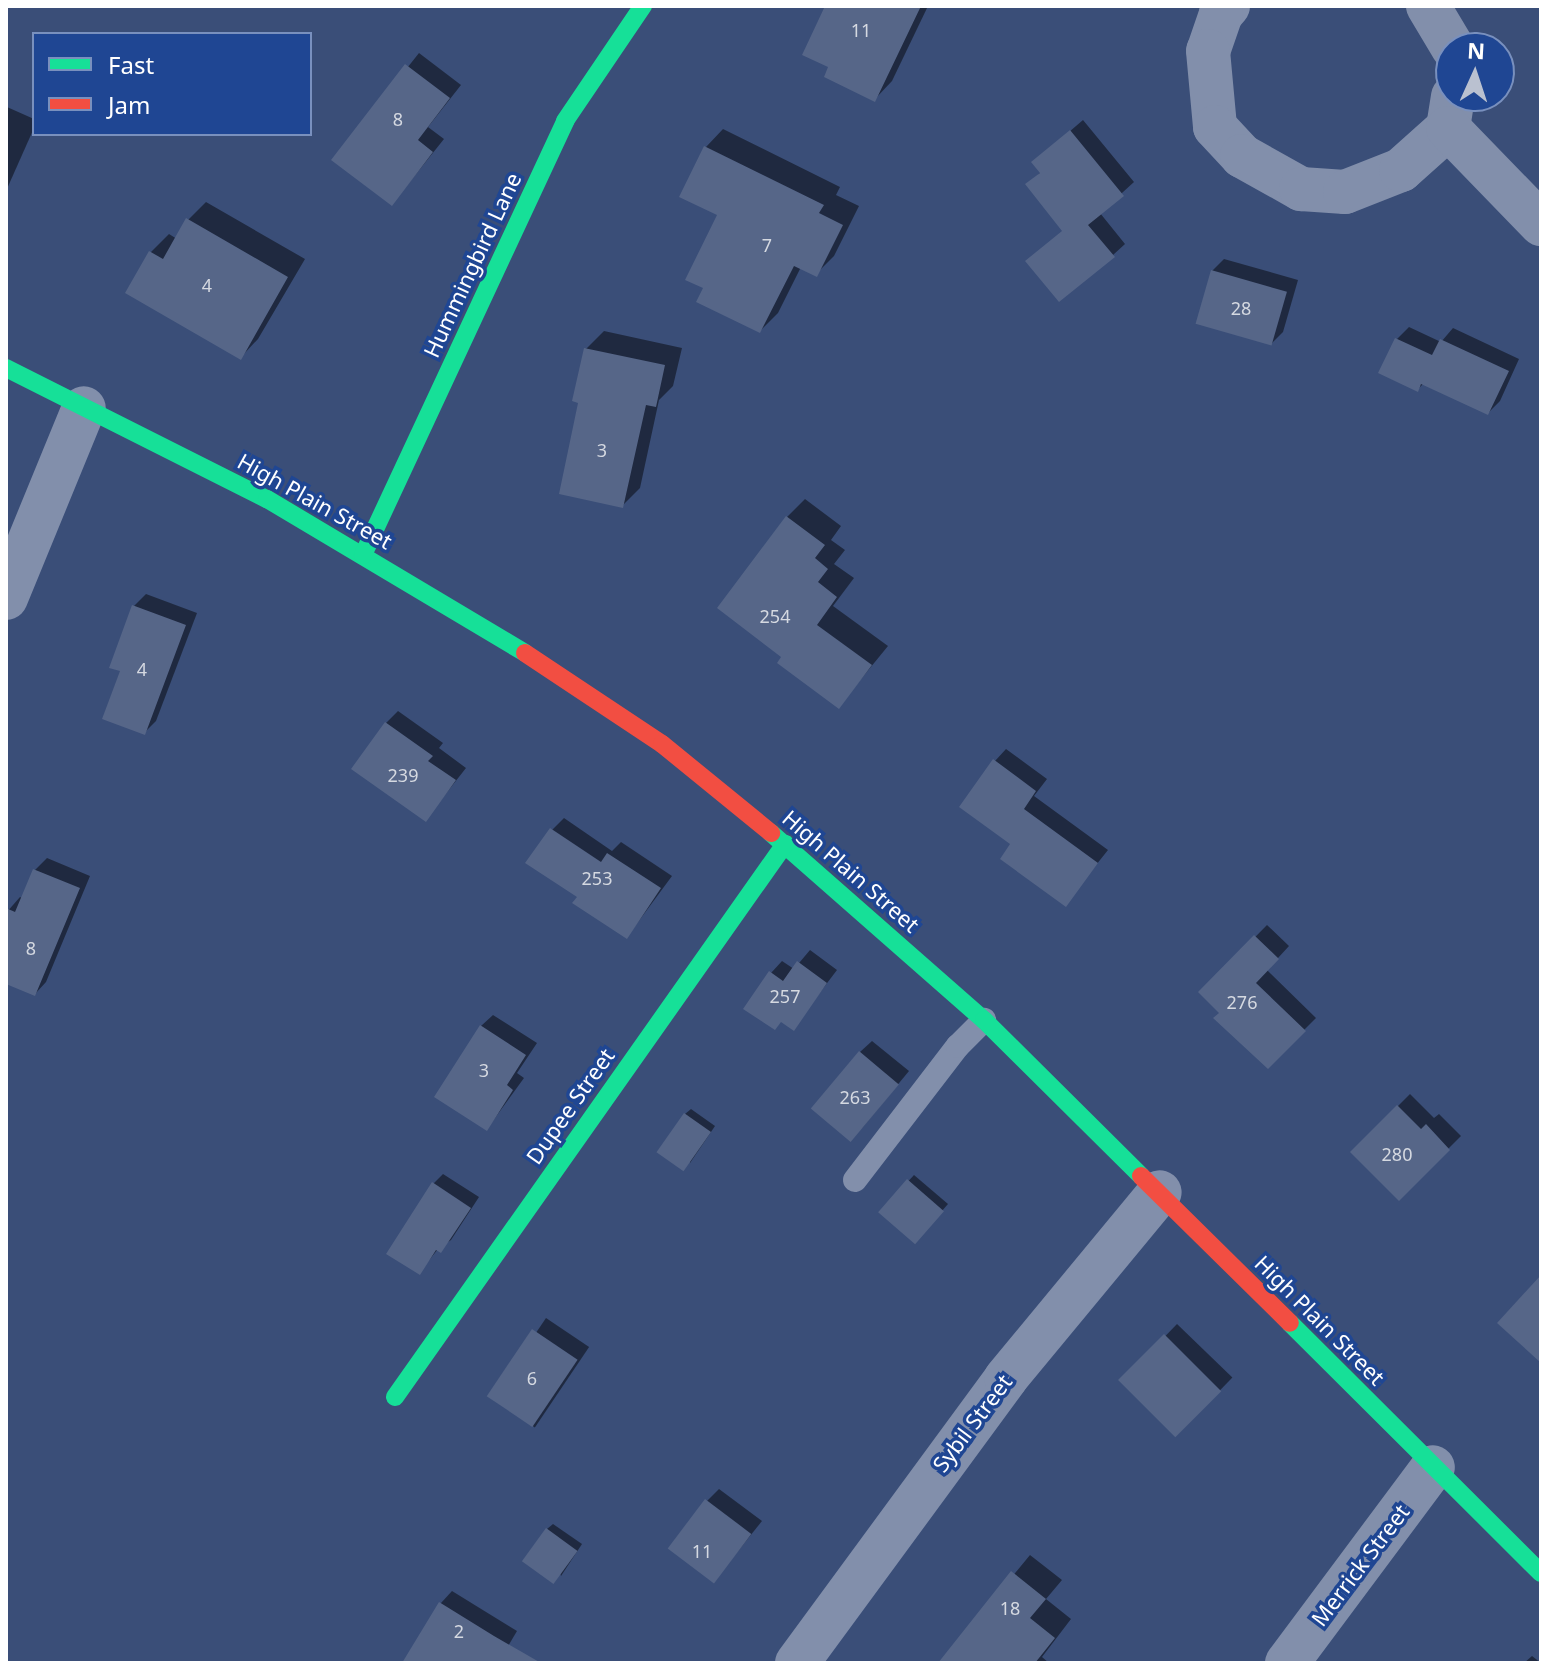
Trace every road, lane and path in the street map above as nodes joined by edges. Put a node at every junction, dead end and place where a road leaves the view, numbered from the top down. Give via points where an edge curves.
1 (643, 6) edge
2 (1228, 6) edge
3 (1428, 6) edge
4 (1443, 32) edge
5 (1450, 112) edge
6 (1541, 224) edge
7 (6, 368) edge
8 (84, 408) junction
9 (363, 555) junction
10 (6, 598) edge
11 (785, 844) junction
12 (984, 1020) junction
13 (855, 1180) dead end
14 (1160, 1192) junction
15 (395, 1397) dead end
16 (1433, 1467) junction
17 (1541, 1573) edge
18 (797, 1663) edge
19 (1287, 1663) edge

1 - 9 main road, Hummingbird Lane via 565,121
2 - 5 street via 1208,51 1215,127 1258,166 1301,189 1345,192 1401,170
3 - 4 street
5 - 6 street
7 - 8 main road, High Plain Street
8 - 9 main road, High Plain Street via 267,499
8 - 10 street
9 - 11 main road, High Plain Street via 503,638 662,744
11 - 12 main road, High Plain Street
11 - 15 main road, Dupee Street
12 - 13 lane
12 - 14 main road, High Plain Street
14 - 16 main road, High Plain Street
14 - 18 street, Sybil Street via 1006,1378
16 - 17 main road, High Plain Street
16 - 19 street, Merrick Street

